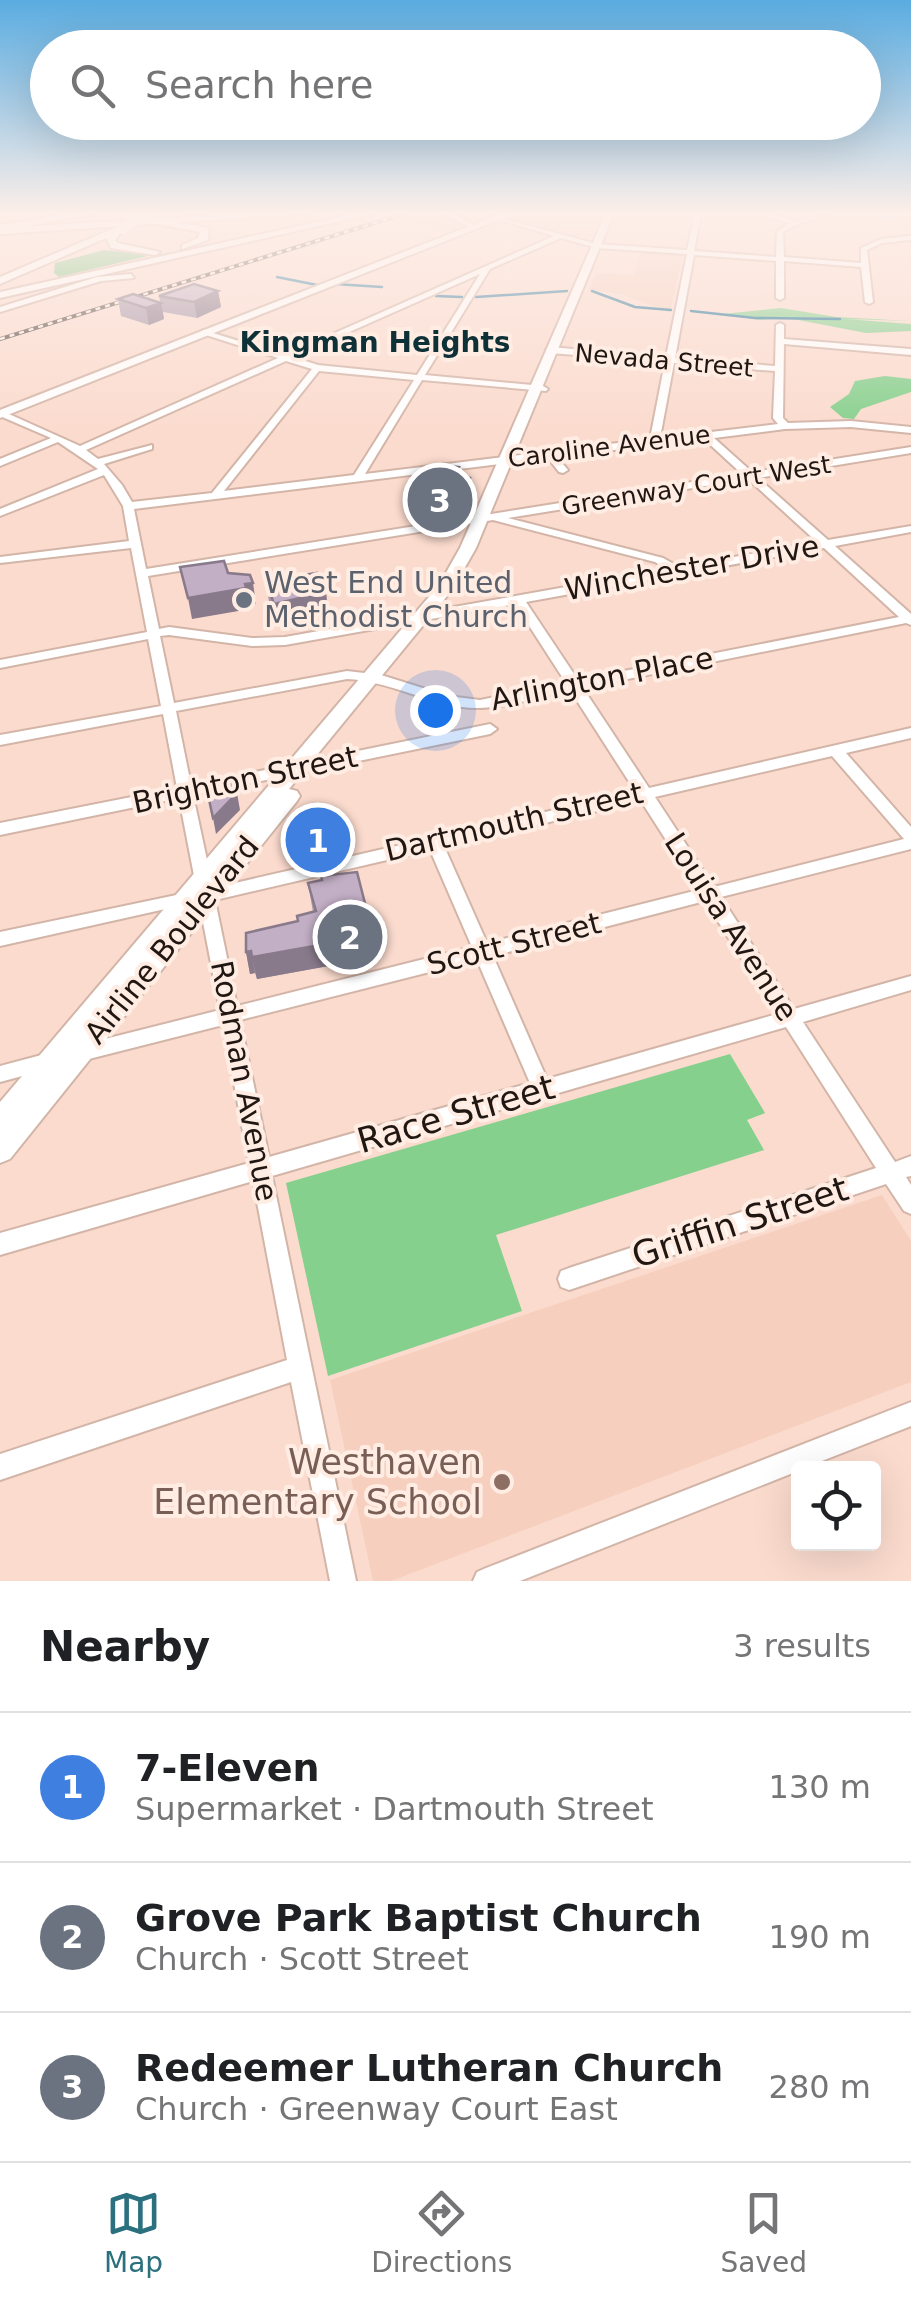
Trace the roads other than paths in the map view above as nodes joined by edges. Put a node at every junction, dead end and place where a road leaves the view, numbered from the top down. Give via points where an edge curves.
1 (38, 287) edge
2 (73, 287) edge
3 (319, 287) edge
4 (446, 287) edge
5 (476, 287) edge
6 (580, 287) edge
7 (684, 287) edge
8 (780, 287) edge
9 (866, 287) edge
10 (0, 295) edge
11 (780, 298) dead end
12 (868, 302) dead end
13 (0, 310) edge
14 (780, 325) dead end
15 (206, 332) junction
16 (779, 341) junction
17 (554, 350) junction
18 (911, 352) edge
19 (285, 358) junction
20 (670, 360) junction
21 (317, 368) junction
22 (779, 369) junction
23 (420, 378) junction
24 (538, 389) junction
25 (0, 414) edge
26 (785, 426) junction
27 (124, 430) junction
28 (911, 430) edge
29 (704, 434) junction
30 (59, 438) junction
31 (655, 440) junction
32 (80, 449) junction
33 (905, 451) edge
34 (549, 453) junction
35 (511, 458) junction
36 (911, 460) edge
37 (0, 464) edge
38 (102, 466) junction
39 (563, 470) dead end
40 (359, 476) junction
41 (750, 476) junction
42 (216, 494) junction
43 (128, 506) junction
44 (0, 513) edge
45 (487, 518) junction
46 (911, 529) edge
47 (137, 544) junction
48 (825, 544) junction
49 (0, 560) edge
50 (678, 570) junction
51 (142, 573) junction
52 (518, 599) junction
53 (431, 614) junction
54 (910, 620) edge
55 (155, 636) junction
56 (0, 664) edge
57 (378, 678) junction
58 (574, 686) junction
59 (169, 708) junction
60 (490, 730) dead end
61 (911, 733) edge
62 (0, 740) edge
63 (835, 750) junction
64 (315, 766) junction
65 (294, 770) junction
66 (186, 792) junction
67 (644, 793) junction
68 (0, 829) edge
69 (434, 840) junction
70 (911, 840) edge
71 (199, 891) junction
72 (710, 894) junction
73 (0, 940) edge
74 (481, 952) junction
75 (911, 983) edge
76 (231, 1016) junction
77 (790, 1018) junction
78 (79, 1054) junction
79 (52, 1061) junction
80 (0, 1074) edge
81 (542, 1089) junction
82 (0, 1122) edge
83 (0, 1150) edge
84 (901, 1169) edge
85 (261, 1170) junction
86 (911, 1204) edge
87 (0, 1244) edge
88 (569, 1279) dead end
89 (300, 1368) junction
90 (911, 1414) edge
91 (0, 1467) edge
92 (343, 1581) edge
93 (486, 1581) edge

1 - 10 highway
2 - 13 street
3 - 15 main road
4 - 19 street
5 - 23 street
6 - 17 main road, Airline Boulevard
7 - 20 street
8 - 11 street
9 - 12 street
14 - 16 street
15 - 19 street
15 - 25 main road
16 - 18 street
16 - 22 street
17 - 20 street, Nevada Street
17 - 24 main road, Airline Boulevard
19 - 21 street
19 - 27 street
20 - 22 street, Nevada Street
20 - 31 street
21 - 23 street
21 - 42 street
22 - 26 street via 778,418
23 - 24 street
23 - 40 street
24 - 35 main road, Airline Boulevard
25 - 30 street, Rodman Avenue
26 - 28 street, Caroline Avenue
26 - 29 street, Caroline Avenue
27 - 32 street
27 - 38 street via 147,443
29 - 31 street, Caroline Avenue
29 - 41 street
30 - 32 street, Rodman Avenue
30 - 37 street
31 - 34 street, Caroline Avenue
32 - 38 street, Rodman Avenue
33 - 36 street
33 - 41 street, Greenway Court West
34 - 35 street, Caroline Avenue
34 - 39 street
35 - 40 street, Caroline Avenue
35 - 45 main road, Airline Boulevard
38 - 43 street, Rodman Avenue
38 - 44 street
40 - 42 street, Caroline Avenue
41 - 45 street, Greenway Court West
41 - 48 street
42 - 43 street, Caroline Avenue
43 - 47 street, Rodman Avenue
45 - 50 street
45 - 51 street, Greenway Court West
45 - 53 main road, Airline Boulevard via 473,564
46 - 48 street, Winchester Drive
47 - 49 street
47 - 51 street, Rodman Avenue
48 - 50 street, Winchester Drive
48 - 54 street
50 - 52 street, Winchester Drive
51 - 55 street, Rodman Avenue
52 - 53 street, Winchester Drive
52 - 58 street, Louisa Avenue
53 - 55 street, Winchester Drive via 273,642 183,630
53 - 57 main road, Airline Boulevard
54 - 58 street, Arlington Place
55 - 56 street, Winchester Drive
55 - 59 street, Rodman Avenue
57 - 58 street, Arlington Place via 468,704
57 - 59 street, Arlington Place via 347,675
57 - 64 main road, Airline Boulevard
57 - 65 main road, Airline Boulevard
58 - 67 street, Louisa Avenue
59 - 62 street, Arlington Place
59 - 66 street, Rodman Avenue
60 - 64 street, Brighton Street
61 - 63 street, Dartmouth Street
63 - 67 street, Dartmouth Street
63 - 70 street
64 - 65 street, Brighton Street
64 - 71 main road, Airline Boulevard
65 - 66 street, Brighton Street
65 - 71 main road, Airline Boulevard
66 - 68 street, Brighton Street
66 - 71 street, Rodman Avenue
67 - 69 street, Dartmouth Street
67 - 72 street, Louisa Avenue
69 - 71 street, Dartmouth Street
69 - 74 street
70 - 72 street, Scott Street
71 - 73 street, Dartmouth Street
71 - 76 street, Rodman Avenue
71 - 78 main road, Airline Boulevard
71 - 79 main road, Airline Boulevard
72 - 74 street, Scott Street
72 - 77 street, Louisa Avenue
74 - 76 street, Scott Street
74 - 81 street
75 - 77 street, Race Street
76 - 78 street, Scott Street
76 - 85 street, Rodman Avenue
77 - 81 street, Race Street
77 - 84 street, Louisa Avenue
78 - 79 street, Scott Street
78 - 83 main road, Airline Boulevard
79 - 80 street, Scott Street
79 - 82 main road, Airline Boulevard
81 - 85 street, Race Street
84 - 86 street, Louisa Avenue
84 - 88 street, Griffin Street
85 - 87 street, Race Street
85 - 89 street, Rodman Avenue
89 - 91 street
89 - 92 street, Rodman Avenue
90 - 93 street

